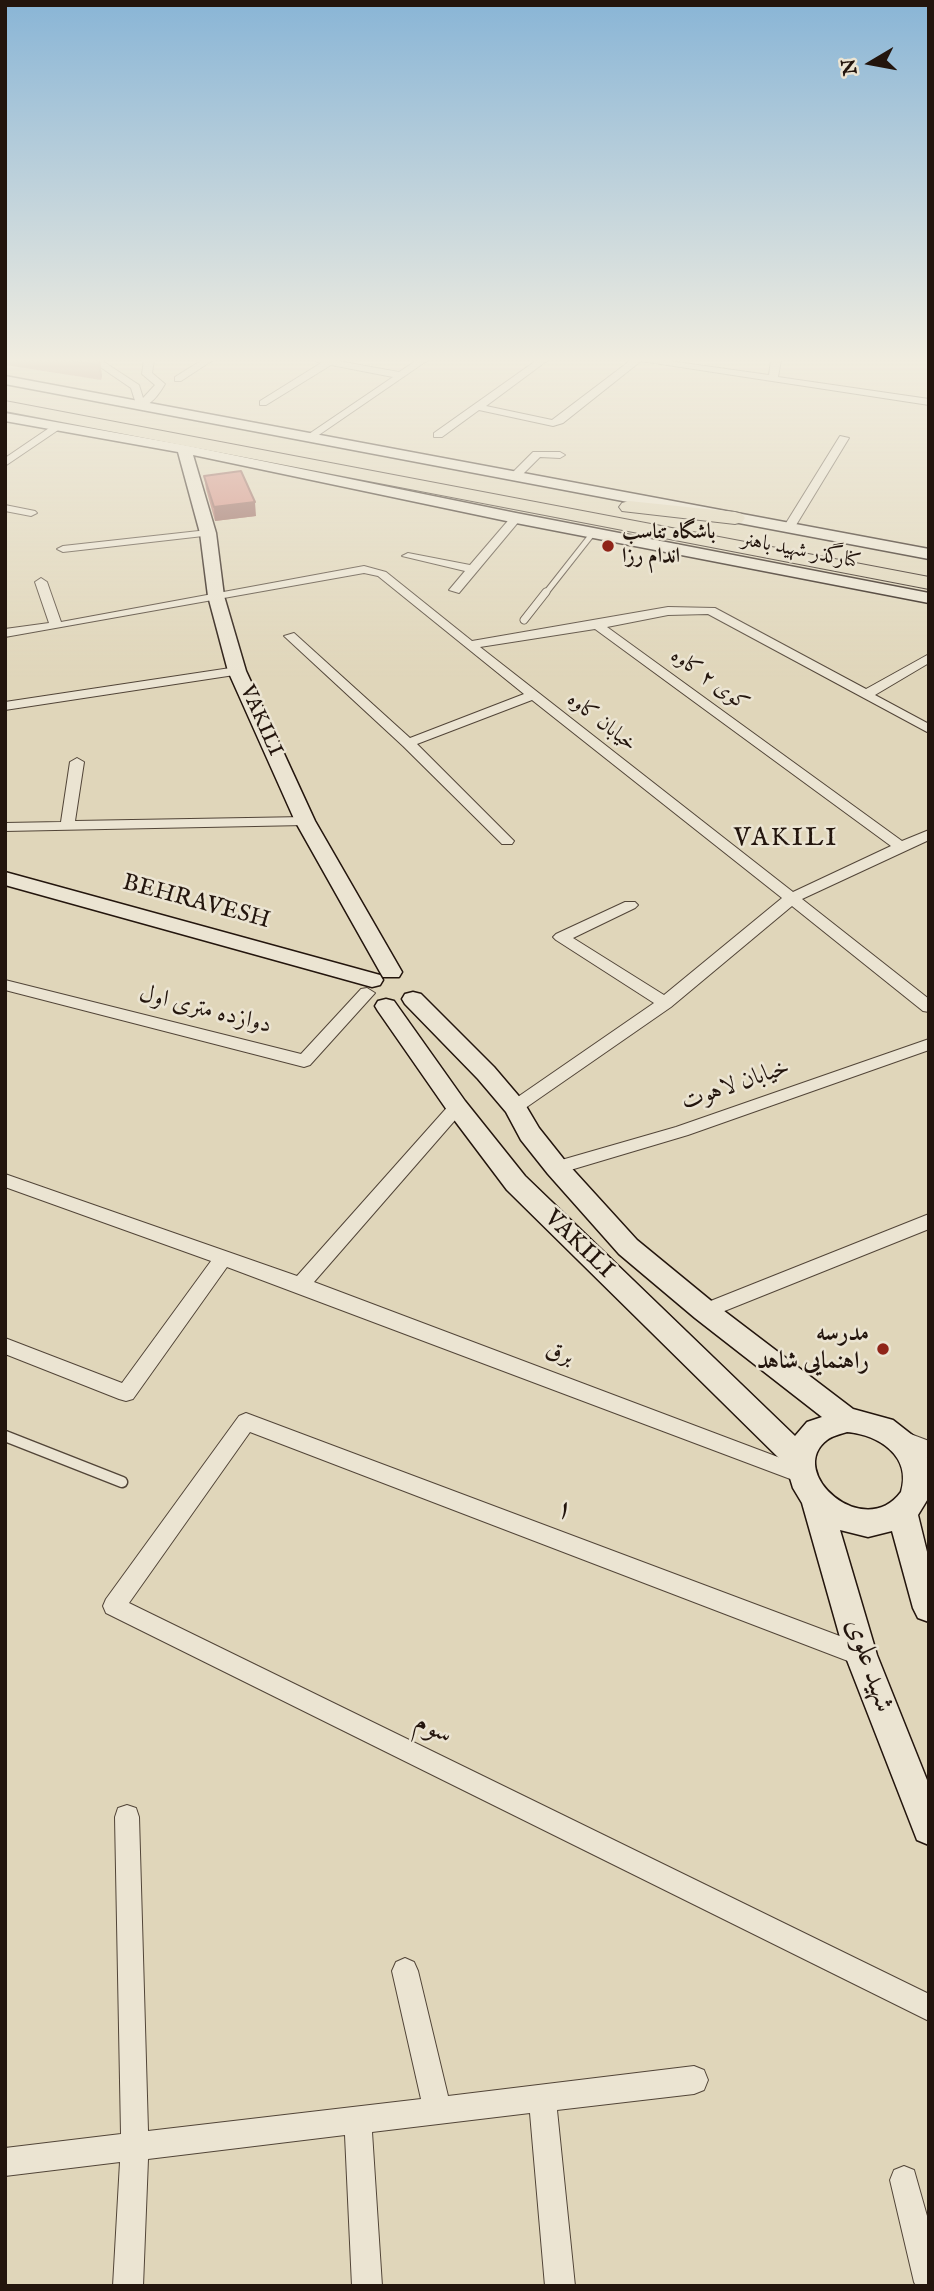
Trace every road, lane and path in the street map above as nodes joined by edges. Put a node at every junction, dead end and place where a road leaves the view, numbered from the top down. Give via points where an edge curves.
1 (189, 467) edge
2 (270, 467) edge
3 (325, 467) edge
4 (393, 467) edge
5 (465, 467) edge
6 (524, 467) edge
7 (826, 467) edge
8 (367, 475) junction
9 (515, 476) junction
10 (569, 500) junction
11 (5, 508) edge
12 (31, 513) dead end
13 (516, 518) junction
14 (735, 518) junction
15 (789, 528) junction
16 (208, 533) junction
17 (593, 533) junction
18 (63, 550) dead end
19 (929, 554) edge
20 (408, 556) dead end
21 (929, 568) edge
22 (472, 569) junction
23 (41, 582) dead end
24 (929, 583) edge
25 (455, 590) dead end
26 (216, 596) junction
27 (929, 598) edge
28 (524, 620) dead end
29 (597, 625) junction
30 (57, 626) junction
31 (5, 633) edge
32 (290, 636) dead end
33 (469, 645) junction
34 (929, 658) edge
35 (237, 671) junction
36 (867, 694) junction
37 (531, 696) junction
38 (5, 706) edge
39 (929, 729) edge
40 (408, 743) junction
41 (77, 762) dead end
42 (305, 821) junction
43 (68, 824) junction
44 (5, 827) edge
45 (929, 834) edge
46 (507, 841) dead end
47 (901, 846) junction
48 (5, 878) edge
49 (792, 898) junction
50 (630, 905) dead end
51 (5, 985) edge
52 (379, 988) junction
53 (413, 999) junction
54 (665, 1003) junction
55 (929, 1007) edge
56 (929, 1044) edge
57 (457, 1107) junction
58 (514, 1107) junction
59 (557, 1168) junction
60 (5, 1180) edge
61 (929, 1220) edge
62 (223, 1258) junction
63 (300, 1285) junction
64 (705, 1311) junction
65 (5, 1346) edge
66 (846, 1420) junction
67 (246, 1422) joint
68 (5, 1436) edge
69 (900, 1439) junction
70 (929, 1450) edge
71 (799, 1466) junction
72 (122, 1482) dead end
73 (919, 1498) edge
74 (817, 1502) junction
75 (921, 1552) edge
76 (929, 1608) edge
77 (860, 1656) junction
78 (127, 1817) dead end
79 (929, 1828) edge
80 (405, 1971) dead end
81 (929, 2008) edge
82 (694, 2080) dead end
83 (542, 2098) junction
84 (438, 2110) junction
85 (358, 2120) junction
86 (135, 2147) junction
87 (5, 2162) edge
88 (904, 2180) dead end
89 (929, 2281) edge
90 (128, 2286) edge
91 (368, 2286) edge
92 (560, 2286) edge

1 - 16 main road, VAKILI
2 - 13 main road, کنارگذر شهید باهنر
3 - 8 highway
4 - 10 highway
5 - 9 main road, کنارگذر شهید باهنر
6 - 9 street
7 - 15 street
8 - 13 highway
8 - 24 highway
9 - 14 main road, کنارگذر شهید باهنر
10 - 14 highway
10 - 21 highway
11 - 12 street
13 - 17 main road, کنارگذر شهید باهنر
13 - 22 street
14 - 15 main road, کنارگذر شهید باهنر
15 - 19 main road, کنارگذر شهید باهنر
16 - 18 street
16 - 26 main road, VAKILI
17 - 27 main road, کنارگذر شهید باهنر
17 - 28 lane
20 - 22 street
22 - 25 street
23 - 30 street
26 - 30 street
26 - 33 street, خیابان کاوه via 364,569 382,574
26 - 35 main road, VAKILI
29 - 33 street
29 - 36 street via 691,608 711,611
29 - 47 street, کوی ۲ کاوه
30 - 31 street
32 - 40 street
33 - 37 street, خیابان کاوه
34 - 36 street
35 - 38 street
35 - 42 main road, VAKILI
36 - 39 street
37 - 40 street
37 - 49 street, خیابان کاوه
40 - 46 street
41 - 43 street
42 - 43 street
42 - 52 main road, VAKILI
43 - 44 street
45 - 47 street
47 - 49 street
48 - 52 main road, BEHRAVESH
49 - 54 street
49 - 55 street, خیابان کاوه
50 - 54 street via 561,937
51 - 52 street, دوازده متری اول via 304,1061
52 - 53 main road via 401,1005
52 - 53 main road via 405,974 416,981 419,990
52 - 57 main road, VAKILI
53 - 58 main road, VAKILI
54 - 58 street
56 - 59 street, خیابان لاهوت via 682,1131
57 - 63 street
57 - 71 main road, VAKILI via 516,1183
58 - 59 main road, VAKILI
59 - 64 main road, VAKILI via 628,1247
60 - 62 street, برق
61 - 64 street
62 - 63 street, برق
62 - 65 street via 126,1393
63 - 71 street, برق
64 - 66 main road, VAKILI
66 - 69 main road via 866,1421
66 - 71 main road via 814,1432 803,1444
67 - 77 street, ۱
67 - 81 street, سوم via 114,1606
68 - 72 lane
69 - 70 street
69 - 73 main road via 919,1467
71 - 74 main road
73 - 74 main road via 888,1520 860,1522 832,1513
73 - 75 main road
74 - 77 main road, شهید علوی
75 - 76 main road
77 - 79 main road, شهید علوی
78 - 86 street
80 - 84 street
82 - 83 street
83 - 84 street
83 - 92 street
84 - 85 street
85 - 86 street
85 - 91 street
86 - 87 street
86 - 90 street
88 - 89 street

